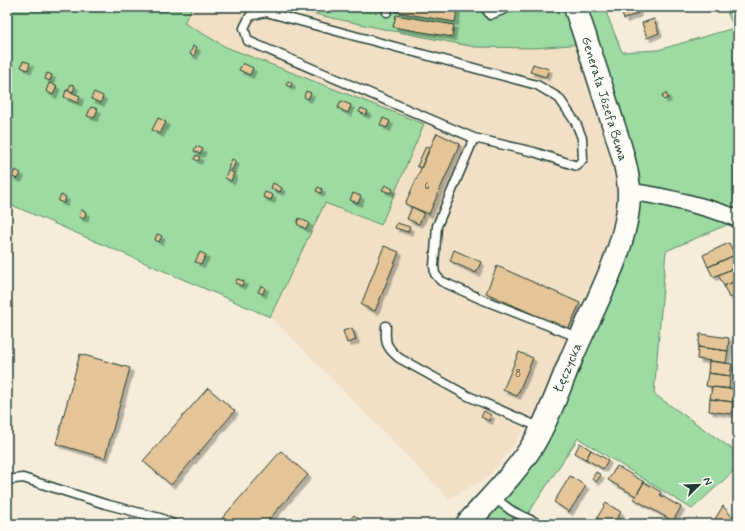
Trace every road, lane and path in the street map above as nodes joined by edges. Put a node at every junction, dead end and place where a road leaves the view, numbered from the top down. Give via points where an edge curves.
1 (485, 7) edge
2 (510, 7) edge
3 (575, 7) edge
4 (474, 138) junction
5 (629, 192) junction
6 (738, 219) edge
7 (386, 326) dead end
8 (580, 338) junction
9 (542, 428) junction
10 (7, 480) edge
11 (492, 496) junction
12 (173, 524) edge
13 (467, 524) edge
14 (539, 524) edge

1 - 2 lane via 490,15
3 - 5 street, Generała Józefa Bema via 615,131
4 - 4 lane via 534,152 577,166 583,159 582,138 560,98 537,85 266,12 250,16 244,28 248,41
4 - 8 lane via 437,226 435,274 440,281
5 - 6 street via 666,198 722,212
5 - 8 street, Łęczycka via 624,231 617,255
7 - 9 lane via 385,340 390,350 399,358 468,396
8 - 9 street, Łęczycka
9 - 11 street, Łęczycka via 521,462
10 - 12 lane via 24,478
11 - 13 street, Łęczycka
11 - 14 lane via 512,511

